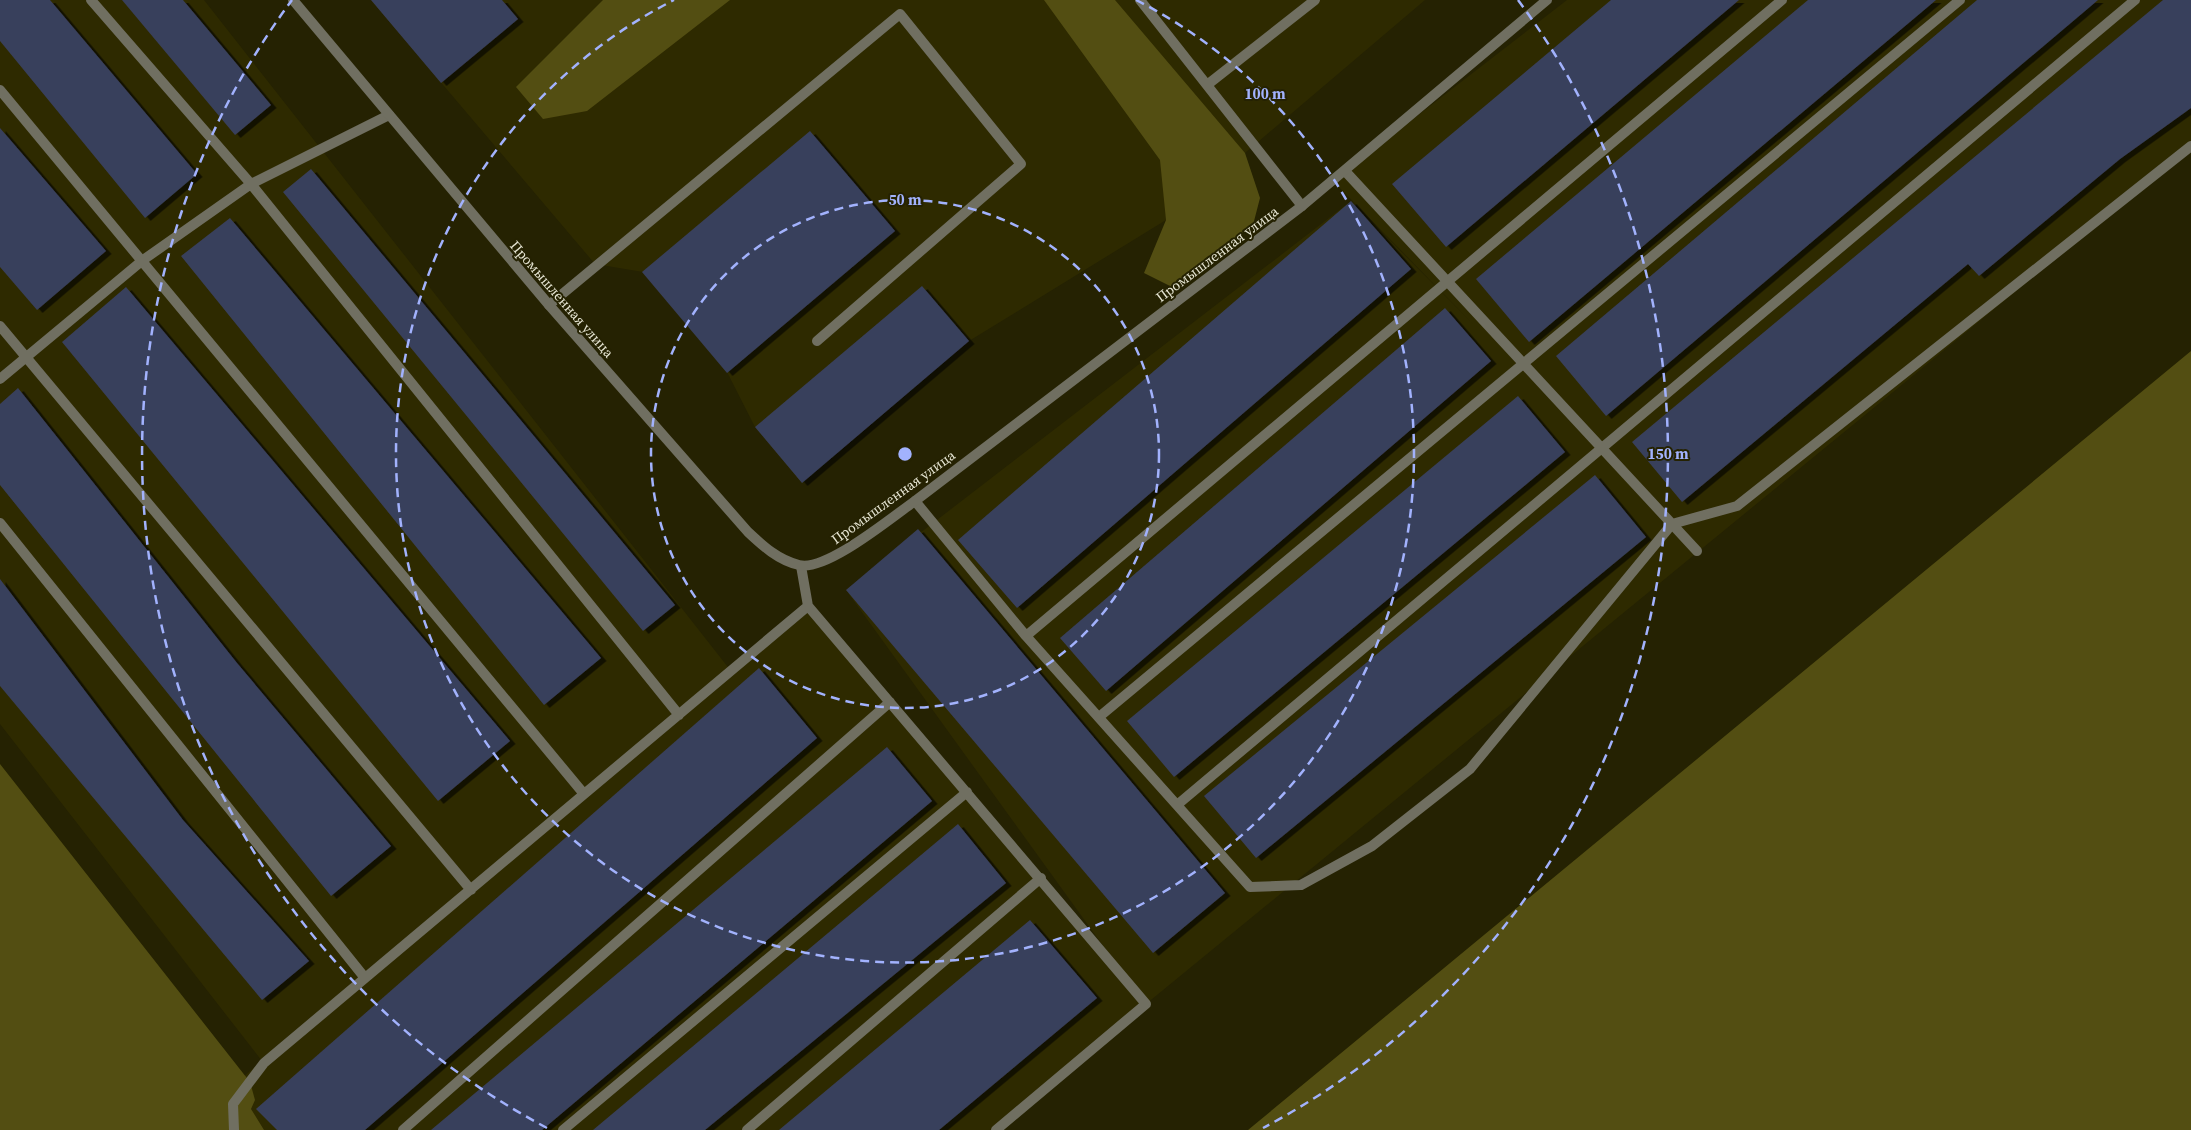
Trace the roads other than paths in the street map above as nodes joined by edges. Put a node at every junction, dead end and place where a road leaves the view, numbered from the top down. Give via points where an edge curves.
1 (91, 0) edge
2 (293, 0) edge
3 (1140, 0) edge
4 (1315, 0) edge
5 (1547, 0) edge
6 (1782, 0) edge
7 (1960, 0) edge
8 (2135, 0) edge
9 (1207, 85) junction
10 (0, 90) edge
11 (389, 115) junction
12 (2191, 146) edge
13 (1345, 171) junction
14 (251, 184) junction
15 (1302, 206) junction
16 (143, 260) junction
17 (1447, 282) junction
18 (548, 305) junction
19 (0, 326) edge
20 (817, 341) dead end
21 (25, 356) junction
22 (1524, 364) junction
23 (0, 379) edge
24 (1601, 448) junction
25 (914, 500) junction
26 (0, 523) edge
27 (1672, 524) junction
28 (1697, 552) dead end
29 (801, 566) junction
30 (808, 606) junction
31 (1026, 636) junction
32 (890, 702) junction
33 (680, 714) junction
34 (1099, 717) junction
35 (967, 792) junction
36 (584, 794) junction
37 (1177, 805) junction
38 (1041, 878) junction
39 (471, 890) junction
40 (365, 978) junction
41 (234, 1130) edge
42 (403, 1130) edge
43 (562, 1130) edge
44 (746, 1130) edge
45 (996, 1130) edge

1 - 14 street
2 - 11 street, Промышленная улица
3 - 9 street
4 - 9 street
5 - 13 street, Промышленная улица
6 - 17 street
7 - 22 street
8 - 24 street
9 - 15 street
10 - 16 street
11 - 14 street
11 - 18 street, Промышленная улица
12 - 27 street via 1737,506
13 - 15 street, Промышленная улица
13 - 17 street
14 - 16 street
14 - 33 street
15 - 25 street, Промышленная улица
16 - 21 street
16 - 36 street
17 - 22 street
17 - 31 street
18 - 20 street via 900,14 1021,164
18 - 29 street, Промышленная улица via 748,532 775,556
19 - 21 street
21 - 23 street
21 - 39 street
22 - 24 street
22 - 34 street
24 - 27 street
24 - 37 street
25 - 29 street, Промышленная улица via 856,544 826,561
25 - 31 street
26 - 40 street
27 - 28 street
27 - 37 street via 1470,770 1372,846 1301,885 1250,887
29 - 30 street
30 - 32 street
30 - 33 street
31 - 34 street
32 - 35 street
32 - 42 street
33 - 36 street
34 - 37 street
35 - 38 street
35 - 43 street
36 - 39 street
38 - 44 street
38 - 45 street via 1146,1004
39 - 40 street
40 - 41 street via 264,1063 233,1104

